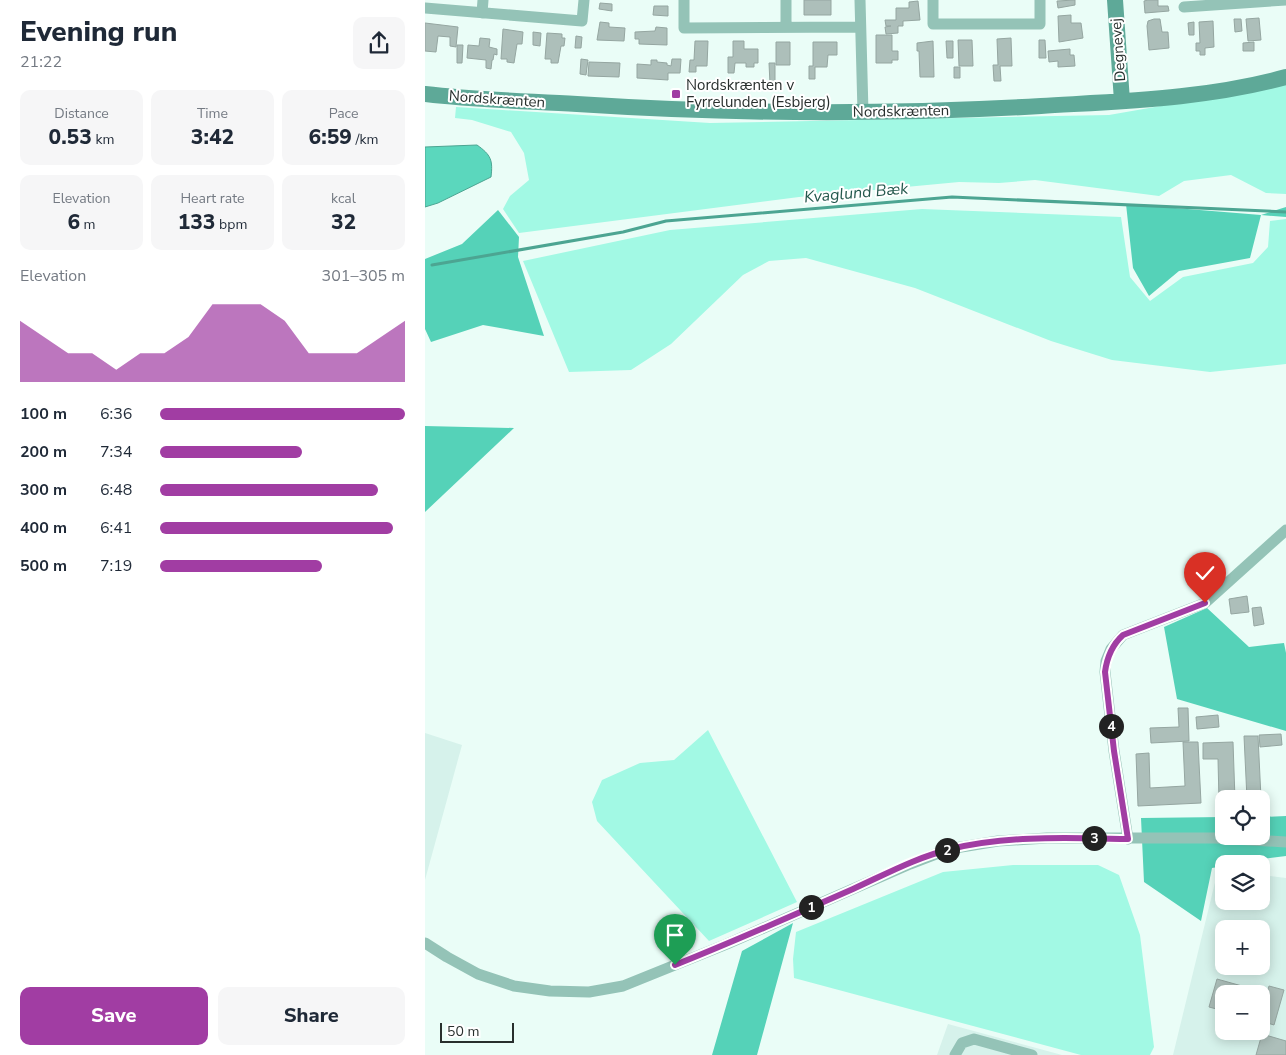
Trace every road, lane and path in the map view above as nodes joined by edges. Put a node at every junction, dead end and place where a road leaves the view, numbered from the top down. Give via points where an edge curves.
1 (483, 0) edge
2 (584, 0) edge
3 (684, 0) edge
4 (786, 0) edge
5 (859, 0) edge
6 (933, 0) edge
7 (1039, 0) edge
8 (1115, 0) edge
9 (1286, 0) edge
10 (1184, 7) dead end
11 (425, 8) edge
12 (481, 13) junction
13 (786, 27) junction
14 (860, 27) junction
15 (1286, 77) edge
16 (425, 94) edge
17 (1122, 101) junction
18 (863, 112) junction
19 (1286, 530) edge
20 (1128, 839) junction
21 (1286, 842) edge
22 (425, 942) edge
23 (955, 1055) edge
24 (1032, 1055) edge

1 - 12 street
2 - 12 street via 582,21
3 - 13 street via 684,28
4 - 13 street
5 - 14 street
6 - 7 street via 933,24 1040,24
8 - 17 street, Degnevej
9 - 10 street
11 - 12 street
13 - 14 street
14 - 18 street
15 - 17 street, Nordskrænten via 1219,92
16 - 18 street, Nordskrænten via 682,111
17 - 18 street, Nordskrænten via 973,110
19 - 20 street via 1205,603 1123,635 1111,649 1105,672
20 - 21 street via 1215,838
20 - 22 street via 1047,838 949,849 623,986 589,992 514,986 478,974
23 - 24 street via 962,1043 975,1039

